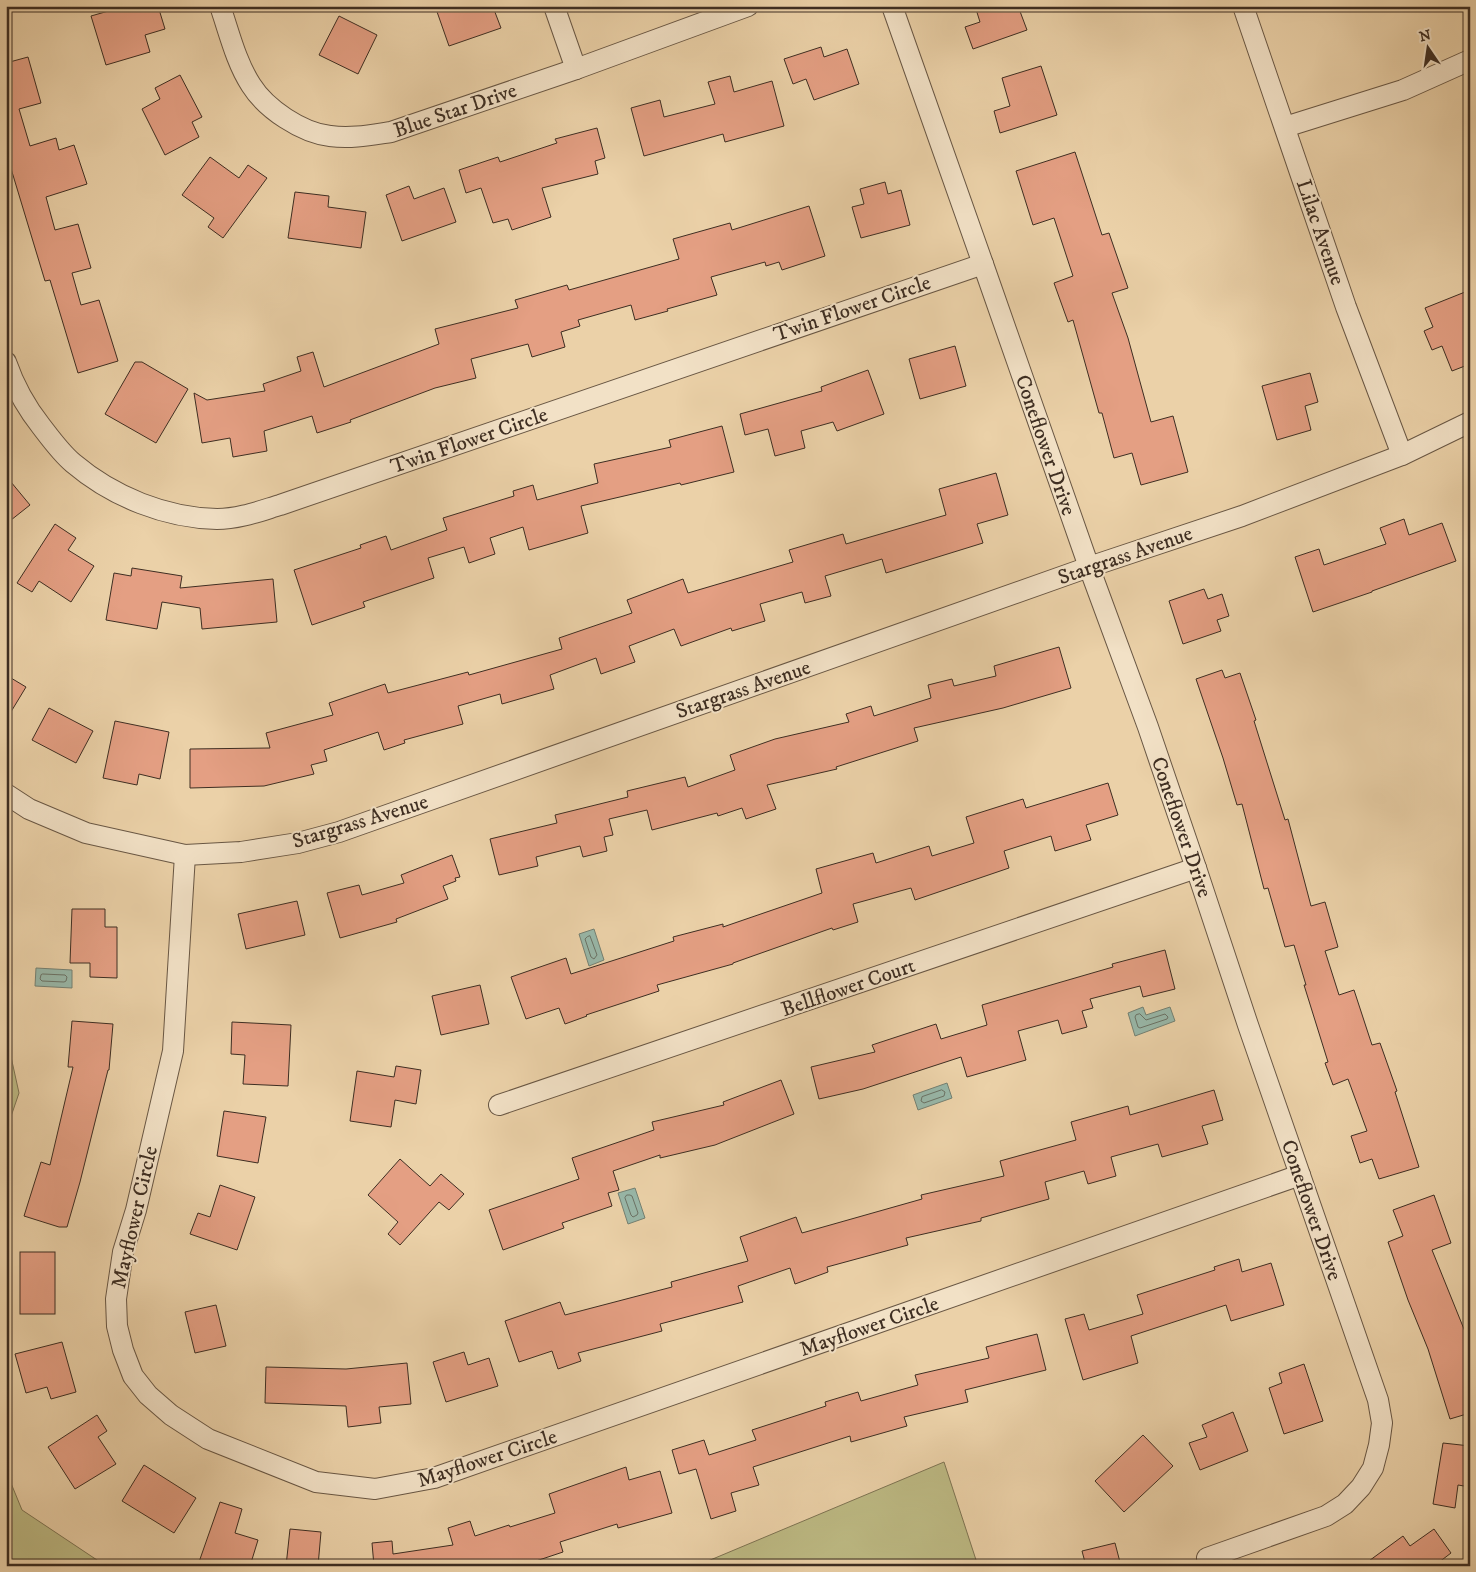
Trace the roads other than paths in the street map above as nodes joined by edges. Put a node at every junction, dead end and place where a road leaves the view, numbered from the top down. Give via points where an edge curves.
1 (220, 6) edge
2 (554, 6) edge
3 (748, 6) edge
4 (892, 6) edge
5 (1243, 6) edge
6 (1470, 60) edge
7 (576, 68) junction
8 (1285, 127) junction
9 (983, 264) junction
10 (6, 362) edge
11 (1470, 422) edge
12 (1402, 455) junction
13 (1089, 568) junction
14 (6, 794) edge
15 (185, 855) junction
16 (1196, 868) junction
17 (499, 1105) dead end
18 (1300, 1175) junction
19 (1207, 1558) dead end

1 - 7 street, Blue Star Drive via 252,86 272,109 297,126 329,136 361,137 391,132
2 - 7 street
3 - 7 street, Blue Star Drive
4 - 9 street, Coneflower Drive
5 - 8 street, Lilac Avenue
6 - 8 street via 1403,90
8 - 12 street, Lilac Avenue via 1346,306
9 - 10 street, Twin Flower Circle via 280,505 245,516 218,519 185,516 124,497 73,463 29,410
9 - 13 street, Coneflower Drive
11 - 12 street, Stargrass Avenue
12 - 13 street, Stargrass Avenue via 1242,516
13 - 15 street, Stargrass Avenue via 339,832 298,843 241,852
13 - 16 street, Coneflower Drive
14 - 15 street, Stargrass Avenue via 29,809 86,833
15 - 18 street, Mayflower Circle via 173,1051 123,1252 116,1299 117,1326 133,1376 148,1395 171,1415 208,1439 316,1482 375,1489 434,1478
16 - 17 street, Bellflower Court
16 - 18 street, Coneflower Drive
18 - 19 street, Coneflower Drive via 1378,1400 1382,1423 1379,1446 1373,1468 1345,1504 1326,1516

